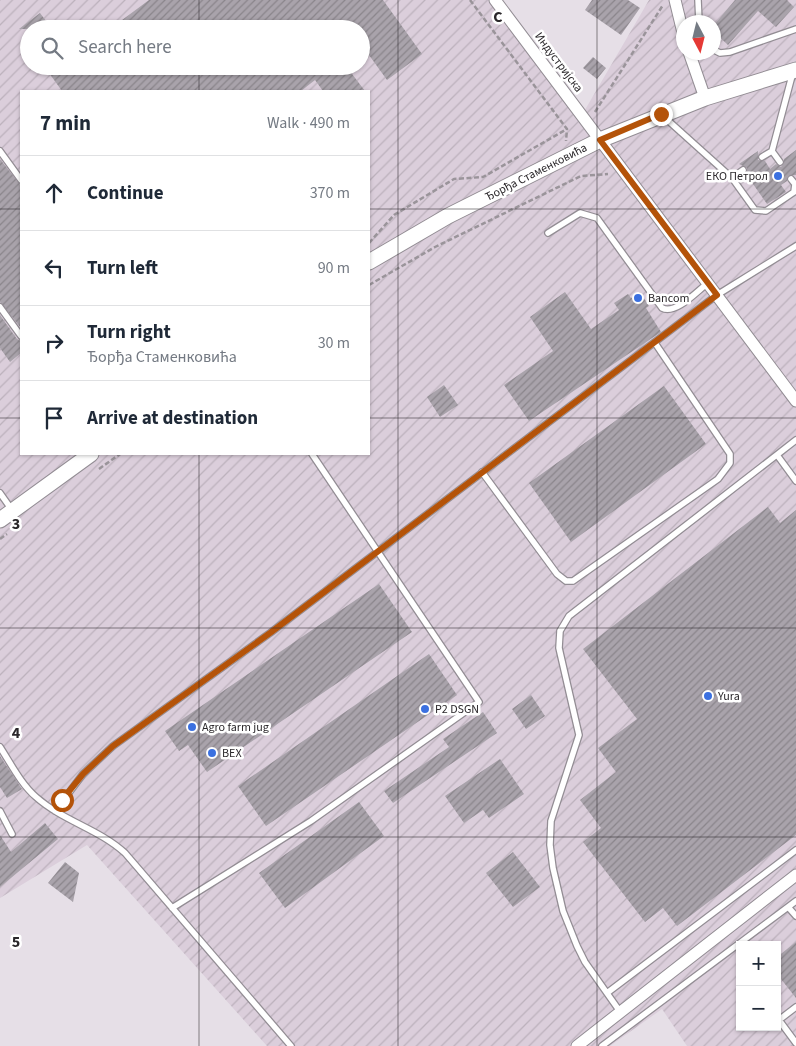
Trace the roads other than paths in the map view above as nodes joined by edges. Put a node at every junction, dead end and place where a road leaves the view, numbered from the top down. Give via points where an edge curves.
1 (496, 0) edge
2 (675, 0) edge
3 (698, 0) edge
4 (679, 15) edge
5 (699, 15) edge
6 (796, 29) edge
7 (721, 53) edge
8 (692, 60) edge
9 (795, 70) edge
10 (705, 98) junction
11 (661, 114) junction
12 (600, 140) junction
13 (0, 151) edge
14 (772, 151) junction
15 (762, 158) dead end
16 (780, 162) dead end
17 (743, 170) dead end
18 (732, 178) junction
19 (20, 179) edge
20 (791, 179) dead end
21 (548, 233) dead end
22 (796, 246) edge
23 (370, 261) edge
24 (708, 283) junction
25 (717, 295) junction
26 (0, 307) edge
27 (20, 335) edge
28 (655, 343) junction
29 (796, 401) edge
30 (796, 440) edge
31 (89, 455) edge
32 (313, 455) edge
33 (777, 455) junction
34 (482, 472) junction
35 (796, 481) edge
36 (0, 493) edge
37 (13, 511) junction
38 (0, 520) edge
39 (378, 551) junction
40 (0, 747) edge
41 (0, 811) edge
42 (55, 811) junction
43 (12, 834) dead end
44 (796, 850) edge
45 (796, 875) edge
46 (796, 901) edge
47 (788, 907) junction
48 (172, 908) junction
49 (796, 916) edge
50 (607, 993) junction
51 (796, 1007) edge
52 (621, 1013) junction
53 (796, 1043) edge
54 (291, 1046) edge
55 (577, 1046) edge
56 (602, 1046) edge

1 - 12 street, Индустријска
2 - 4 street
3 - 5 lane
6 - 7 lane
8 - 10 street
9 - 10 street, Ђорђа Стаменковића
9 - 14 lane
10 - 11 street, Ђорђа Стаменковића
11 - 12 street, Ђорђа Стаменковића
11 - 18 lane
12 - 23 street, Ђорђа Стаменковића via 448,216
12 - 24 street, Индустријска
13 - 19 lane
14 - 15 lane
14 - 16 lane
17 - 18 lane
18 - 20 lane via 755,210 763,212 794,192 795,184
21 - 24 lane via 580,213 597,218 666,310 674,309
22 - 25 lane
24 - 25 street, Индустријска
25 - 28 lane
25 - 29 street, Индустријска
26 - 27 lane
28 - 34 lane
28 - 34 lane via 730,454 730,463 718,479 573,581 566,581 557,574
30 - 33 lane
31 - 37 street
32 - 39 lane
33 - 35 lane
33 - 50 lane via 569,616 560,631 559,648 579,736 551,821 550,846 569,928 585,962
34 - 39 lane
36 - 37 lane
37 - 38 street
39 - 42 lane via 113,746 83,774
39 - 48 lane via 479,702 304,825
40 - 42 lane via 30,792
41 - 43 lane
42 - 48 lane via 115,844
44 - 50 lane
45 - 52 street
46 - 47 lane
47 - 49 lane
47 - 56 lane
48 - 54 lane
50 - 52 lane
51 - 53 lane via 778,1020
52 - 55 street

